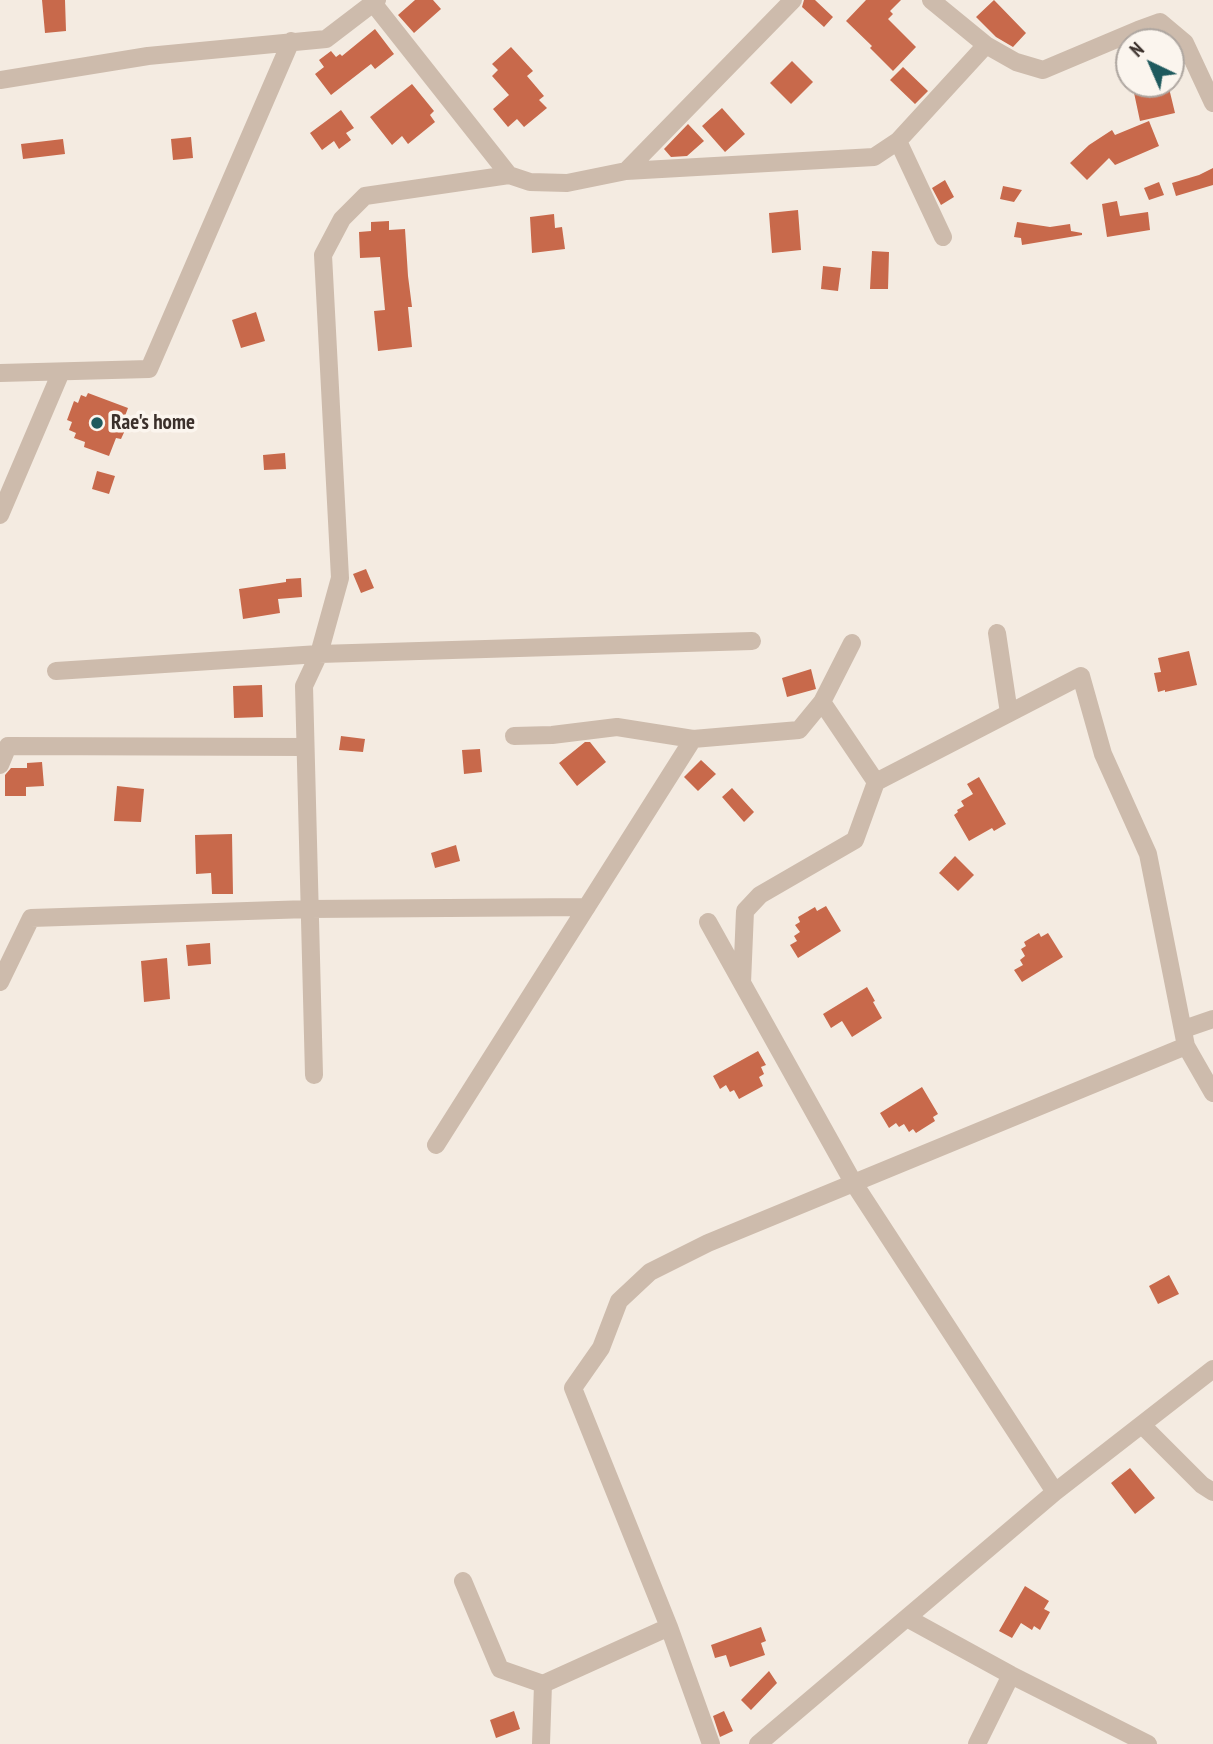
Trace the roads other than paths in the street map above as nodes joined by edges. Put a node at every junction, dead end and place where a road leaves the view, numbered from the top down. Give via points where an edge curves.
1 (793, 0) edge
2 (931, 0) edge
3 (375, 1) edge
4 (291, 41) junction
5 (986, 45) junction
6 (0, 80) edge
7 (1213, 103) edge
8 (898, 141) junction
9 (626, 172) junction
10 (509, 175) junction
11 (943, 237) dead end
12 (61, 372) junction
13 (0, 373) edge
14 (0, 515) edge
15 (997, 634) dead end
16 (752, 641) dead end
17 (852, 643) dead end
18 (319, 654) junction
19 (56, 671) dead end
20 (822, 702) junction
21 (1009, 713) junction
22 (514, 736) dead end
23 (693, 739) junction
24 (305, 747) junction
25 (0, 765) edge
26 (876, 782) junction
27 (587, 907) junction
28 (309, 909) junction
29 (708, 922) dead end
30 (0, 982) edge
31 (742, 983) junction
32 (1213, 1019) edge
33 (1185, 1038) junction
34 (314, 1075) dead end
35 (1213, 1093) edge
36 (436, 1145) dead end
37 (853, 1182) junction
38 (1213, 1369) edge
39 (1142, 1425) junction
40 (1055, 1492) junction
41 (1213, 1492) edge
42 (463, 1581) dead end
43 (907, 1618) junction
44 (669, 1627) junction
45 (1011, 1675) junction
46 (543, 1684) junction
47 (541, 1744) edge
48 (711, 1744) edge
49 (758, 1744) edge
50 (977, 1744) edge
51 (1148, 1744) edge

1 - 9 street
2 - 5 street
3 - 4 street via 326,38
3 - 10 street
4 - 6 street via 148,56
4 - 12 street via 149,369
5 - 7 street via 1016,62 1044,70 1160,22 1185,43
5 - 8 street
8 - 9 street via 874,157
8 - 11 street
9 - 10 street via 567,183 530,182
10 - 18 street via 365,196 342,219 323,255 340,578
12 - 13 street
12 - 14 street
15 - 21 street
16 - 18 street
17 - 20 street
18 - 19 street
18 - 24 street via 304,686
20 - 23 street via 799,730
20 - 26 street
21 - 26 street
21 - 33 street via 1081,676 1102,754 1148,853
22 - 23 street via 617,727
23 - 27 street
24 - 25 street via 8,746
24 - 28 street
26 - 31 street via 855,840 760,895 745,911
27 - 28 street
27 - 36 street
28 - 30 street via 31,918
28 - 34 street
29 - 31 street
31 - 37 street
32 - 33 street
33 - 35 street
33 - 37 street
37 - 40 street
37 - 44 street via 650,1272 619,1301 601,1348 573,1388
38 - 39 street
39 - 40 street
39 - 41 street
40 - 43 street
42 - 46 street via 500,1669
43 - 45 street
43 - 49 street
44 - 46 street
44 - 48 street
45 - 50 street
45 - 51 street
46 - 47 street

